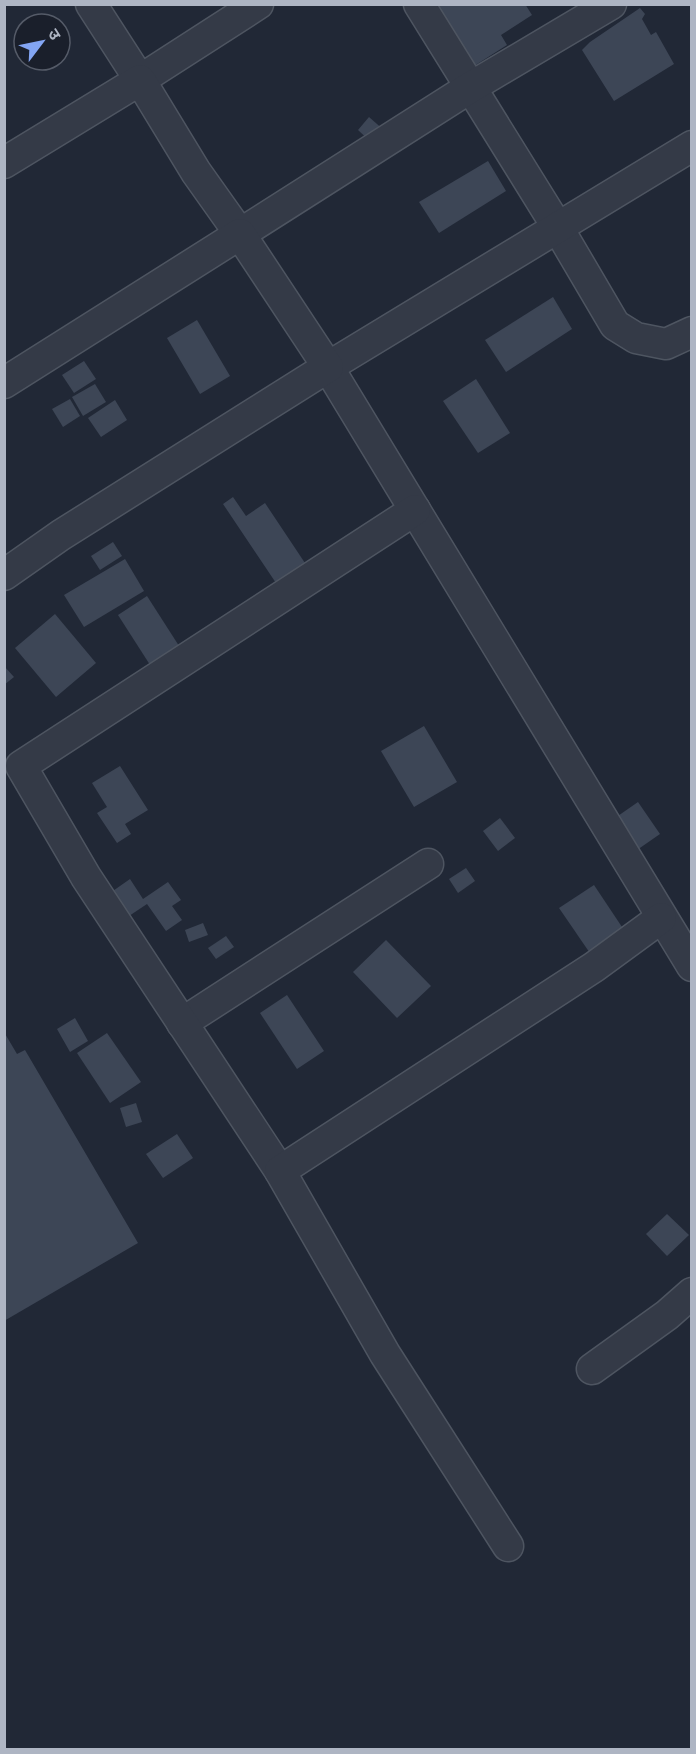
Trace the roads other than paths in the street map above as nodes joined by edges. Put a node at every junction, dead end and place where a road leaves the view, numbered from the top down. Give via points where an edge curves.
1 (91, 4) edge
2 (258, 4) edge
3 (419, 4) edge
4 (611, 4) edge
5 (140, 80) junction
6 (471, 87) junction
7 (692, 146) edge
8 (4, 163) edge
9 (558, 228) junction
10 (240, 234) junction
11 (692, 332) edge
12 (328, 367) junction
13 (4, 383) edge
14 (415, 510) junction
15 (4, 575) edge
16 (13, 760) edge
17 (428, 864) dead end
18 (661, 918) junction
19 (692, 966) edge
20 (182, 1023) junction
21 (280, 1171) junction
22 (692, 1293) edge
23 (592, 1369) dead end
24 (508, 1546) dead end

1 - 5 street
2 - 5 street
3 - 6 street
4 - 6 street
5 - 8 street
5 - 10 street via 196,172
6 - 9 street
6 - 10 street
7 - 9 street
9 - 11 street via 615,325 636,338 666,344
9 - 12 street
10 - 12 street
10 - 13 street
12 - 14 street
12 - 15 street
14 - 16 street
14 - 18 street
16 - 20 street
17 - 20 street
18 - 19 street
18 - 21 street via 594,967
20 - 21 street
21 - 24 street via 385,1354
22 - 23 street

